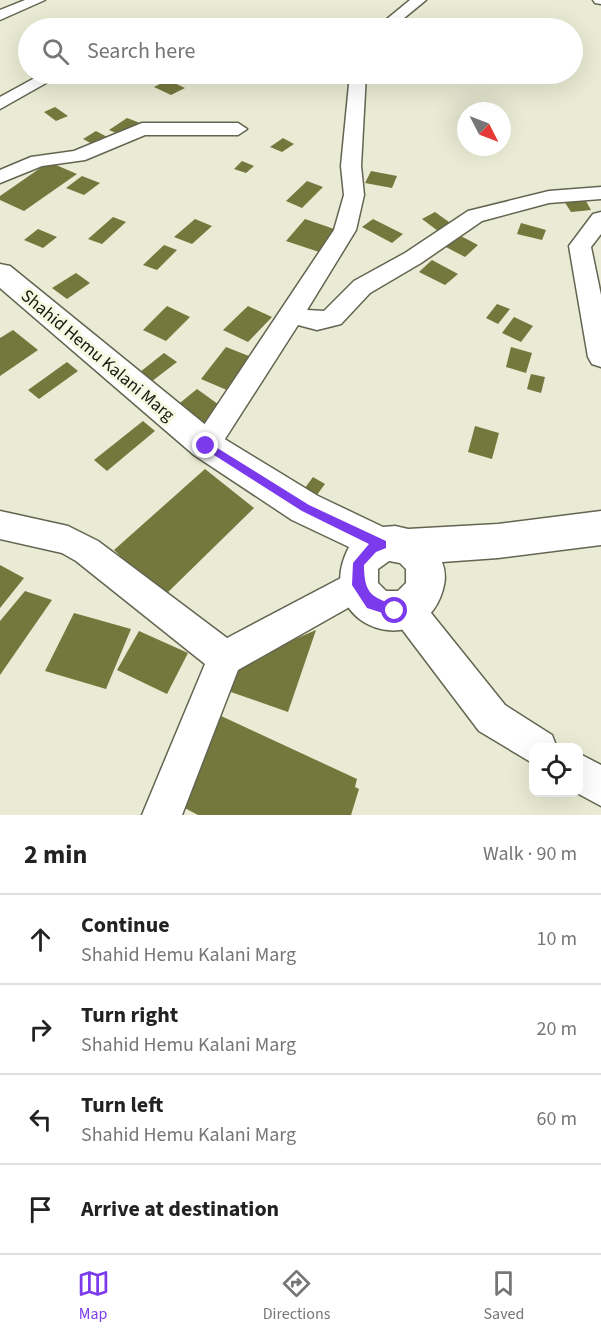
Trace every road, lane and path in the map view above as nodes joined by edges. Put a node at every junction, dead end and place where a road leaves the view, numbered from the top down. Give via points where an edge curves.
1 (38, 0) edge
2 (419, 0) edge
3 (0, 15) edge
4 (396, 18) edge
5 (36, 84) edge
6 (358, 84) edge
7 (0, 104) edge
8 (238, 129) dead end
9 (0, 177) edge
10 (601, 193) edge
11 (601, 219) edge
12 (0, 273) edge
13 (292, 315) junction
14 (601, 357) edge
15 (206, 446) junction
16 (0, 525) edge
17 (601, 528) edge
18 (393, 546) junction
19 (358, 585) junction
20 (406, 609) junction
21 (225, 658) junction
22 (533, 743) edge
23 (583, 775) edge
24 (601, 787) edge
25 (162, 815) edge

1 - 3 street
2 - 4 street
5 - 7 street
6 - 13 street via 351,166 354,195 345,230
8 - 9 street via 142,129 78,156 39,160
10 - 13 street via 549,196 475,216 362,287 332,318 317,321
11 - 14 street via 579,246
12 - 15 main road, Shahid Hemu Kalani Marg
13 - 15 street
15 - 18 main road, Shahid Hemu Kalani Marg via 305,508
16 - 21 street via 68,540 87,551
17 - 18 main road, Shahid Hemu Kalani Marg via 498,541
18 - 19 main road via 372,548 358,563
18 - 20 main road, Shahid Hemu Kalani Marg via 422,562 427,584 417,603
19 - 20 main road via 371,604 383,609
19 - 21 street
20 - 22 street via 492,718
21 - 25 street
23 - 24 street

